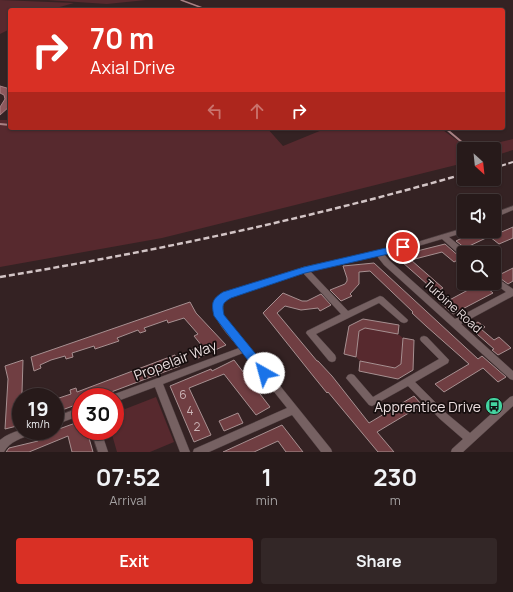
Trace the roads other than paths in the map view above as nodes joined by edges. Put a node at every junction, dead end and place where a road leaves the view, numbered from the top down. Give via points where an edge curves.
1 (513, 208) edge
2 (501, 213) edge
3 (457, 232) edge
4 (444, 237) junction
5 (457, 248) edge
6 (379, 253) junction
7 (304, 270) junction
8 (501, 284) edge
9 (512, 293) edge
10 (347, 315) junction
11 (404, 320) dead end
12 (454, 324) junction
13 (424, 339) dead end
14 (245, 349) junction
15 (332, 358) dead end
16 (513, 376) edge
17 (351, 378) dead end
18 (409, 381) junction
19 (158, 382) junction
20 (124, 395) edge
21 (513, 400) edge
22 (293, 410) junction
23 (12, 438) edge
24 (470, 439) junction
25 (99, 440) edge
26 (0, 449) edge
27 (103, 452) edge
28 (185, 452) edge
29 (198, 452) edge
30 (327, 452) edge
31 (456, 452) edge

1 - 2 street
3 - 4 street
4 - 5 street
4 - 6 street
6 - 7 street
6 - 12 street, Turbine Road
7 - 10 street
7 - 14 street via 227,295 219,300 219,316
8 - 9 street
9 - 12 street
10 - 11 street via 380,299
10 - 15 street via 310,333
12 - 16 street, Turbine Road
13 - 18 street via 445,360
14 - 19 street, Propelair Way
14 - 22 street
17 - 18 street via 372,402
18 - 24 street
19 - 20 street, Propelair Way
19 - 28 street
21 - 24 street
22 - 29 street
22 - 30 street
23 - 26 street via 2,444
24 - 31 street
25 - 27 street

